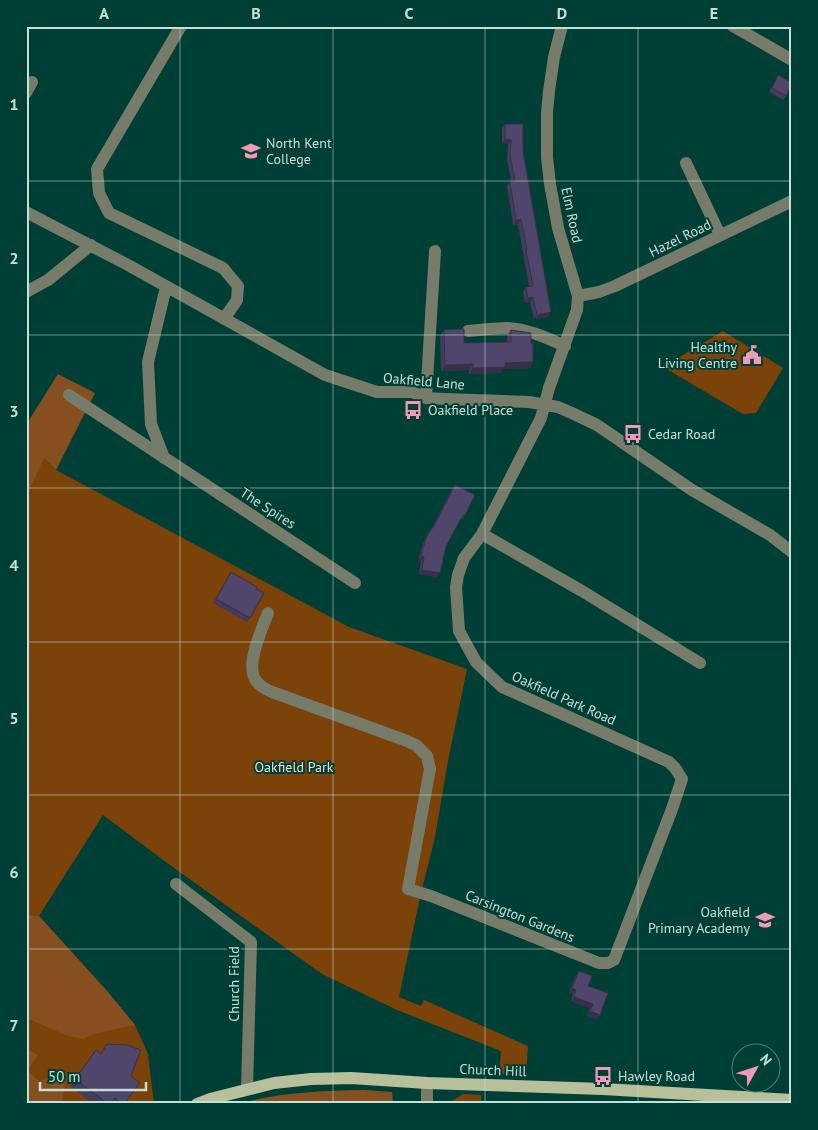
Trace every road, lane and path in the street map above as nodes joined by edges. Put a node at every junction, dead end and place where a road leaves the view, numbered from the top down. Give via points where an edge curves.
1 (180, 26) edge
2 (562, 26) edge
3 (734, 26) edge
4 (792, 60) edge
5 (686, 164) dead end
6 (792, 201) edge
7 (26, 212) edge
8 (720, 235) junction
9 (91, 245) junction
10 (435, 251) dead end
11 (166, 287) junction
12 (26, 292) edge
13 (578, 296) junction
14 (224, 319) junction
15 (468, 331) dead end
16 (565, 346) junction
17 (69, 395) dead end
18 (426, 398) junction
19 (545, 404) junction
20 (164, 458) junction
21 (482, 534) junction
22 (792, 552) edge
23 (355, 583) dead end
24 (268, 612) dead end
25 (700, 663) dead end
26 (176, 884) dead end
27 (599, 963) joint
28 (427, 1083) junction
29 (247, 1089) junction
30 (792, 1100) edge
31 (197, 1104) edge
32 (427, 1104) edge

1 - 14 street via 97,169 99,193 109,213 223,268 238,286 238,300
2 - 13 street, Elm Road via 549,91 547,157 558,228
3 - 4 street
5 - 8 street
6 - 8 street, Hazel Road
7 - 9 street, Oakfield Lane
8 - 13 street, Hazel Road via 605,290
9 - 11 street, Oakfield Lane
9 - 12 street via 48,280
10 - 18 street
11 - 14 street, Oakfield Lane
11 - 20 street via 148,362 151,424
13 - 16 street, Elm Road via 575,318
14 - 18 street, Oakfield Lane via 325,374 377,392 412,392
15 - 16 street via 523,330
16 - 19 street, Elm Road
17 - 20 street, The Spires
18 - 19 street, Oakfield Lane
19 - 21 street, Oakfield Park Road via 541,418
19 - 22 street, Oakfield Lane via 562,408 597,425 692,490 770,535
20 - 23 street, The Spires
21 - 25 street
21 - 27 street, Oakfield Park Road via 464,558 456,587 459,631 476,662 502,687 669,762 682,779 614,960
24 - 27 street, Carsington Gardens via 252,668 261,686 402,739 416,745 427,756 430,769 408,889
26 - 29 street, Church Field via 251,942
28 - 29 main road, Church Hill via 335,1078 274,1083
28 - 30 main road, Church Hill
28 - 32 street
29 - 31 main road, Church Hill

